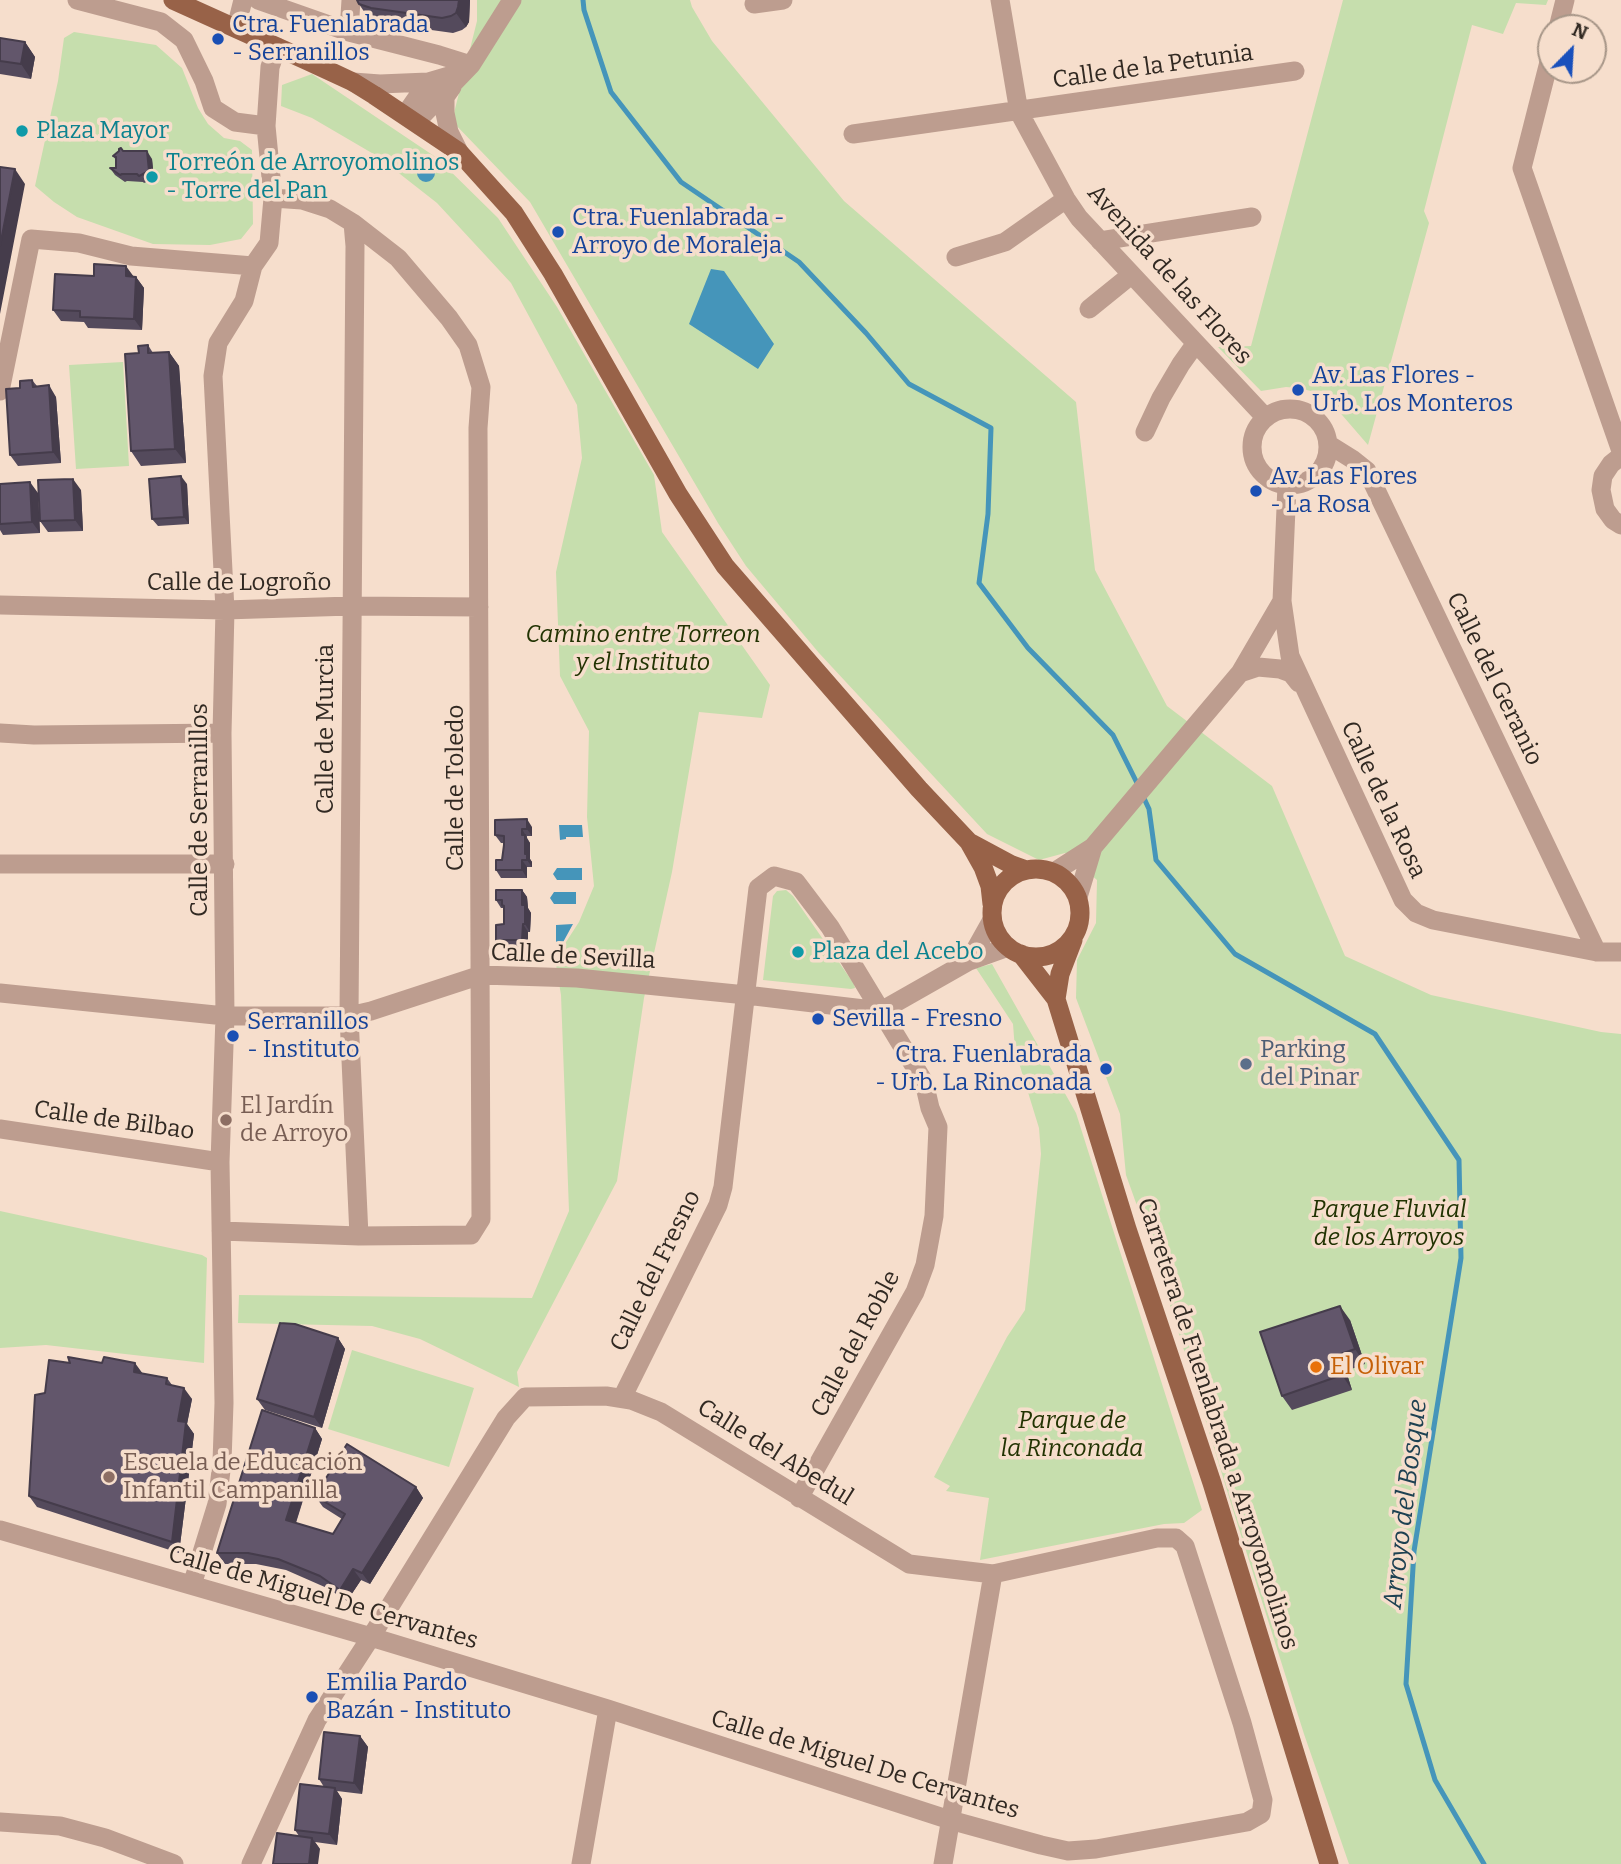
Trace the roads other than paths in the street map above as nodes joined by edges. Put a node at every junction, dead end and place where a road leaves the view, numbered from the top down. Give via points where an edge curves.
1 (77, 0) edge
2 (173, 0) edge
3 (243, 0) edge
4 (258, 0) edge
5 (351, 0) edge
6 (783, 0) edge
7 (1000, 0) edge
8 (510, 4) edge
9 (754, 4) dead end
10 (236, 28) junction
11 (349, 32) junction
12 (277, 47) junction
13 (467, 68) junction
14 (1295, 71) dead end
15 (353, 82) junction
16 (428, 82) junction
17 (1543, 84) edge
18 (1019, 112) junction
19 (411, 119) junction
20 (266, 126) junction
21 (853, 134) dead end
22 (459, 152) junction
23 (273, 198) junction
24 (1066, 199) junction
25 (1252, 217) dead end
26 (353, 223) junction
27 (1100, 241) junction
28 (956, 257) dead end
29 (253, 266) junction
30 (1131, 275) junction
31 (1088, 309) dead end
32 (1196, 343) junction
33 (0, 391) edge
34 (1265, 417) junction
35 (1145, 432) dead end
36 (1328, 444) junction
37 (1621, 454) edge
38 (1287, 485) junction
39 (1621, 525) edge
40 (1282, 601) junction
41 (0, 606) edge
42 (351, 606) junction
43 (479, 607) junction
44 (225, 610) junction
45 (1240, 673) junction
46 (1304, 688) junction
47 (0, 733) edge
48 (222, 733) junction
49 (969, 842) junction
50 (1093, 847) junction
51 (0, 864) edge
52 (225, 864) junction
53 (1026, 870) junction
54 (1054, 872) junction
55 (1077, 897) junction
56 (992, 912) junction
57 (1078, 928) junction
58 (1014, 951) junction
59 (1597, 952) junction
60 (1621, 952) edge
61 (969, 961) junction
62 (481, 975) junction
63 (0, 993) edge
64 (746, 995) junction
65 (1056, 999) junction
66 (881, 1011) junction
67 (225, 1016) junction
68 (349, 1016) junction
69 (0, 1129) edge
70 (220, 1162) junction
71 (221, 1231) junction
72 (359, 1236) junction
73 (622, 1398) junction
74 (799, 1498) junction
75 (0, 1530) edge
76 (993, 1574) junction
77 (192, 1585) junction
78 (371, 1637) junction
79 (608, 1709) junction
80 (950, 1820) junction
81 (0, 1822) edge
82 (174, 1864) edge
83 (251, 1864) edge
84 (582, 1864) edge
85 (943, 1864) edge
86 (1329, 1864) edge

1 - 20 street via 161,22 184,40 213,108 235,122
2 - 10 main road
3 - 10 street
4 - 11 street
5 - 11 street
6 - 9 street
7 - 18 street, Avenida de las Flores
8 - 13 street
10 - 12 main road
11 - 13 street via 439,55
12 - 15 main road
12 - 20 street, Calle de Serranillos via 270,67
13 - 16 street
13 - 19 street
13 - 22 street via 445,97 444,113
14 - 18 street, Calle de la Petunia
15 - 16 street
15 - 19 main road
16 - 19 street
17 - 37 street via 1522,168
18 - 21 street, Calle de la Petunia
18 - 24 street, Avenida de las Flores
19 - 22 main road
20 - 23 street, Calle de Serranillos
22 - 49 main road via 514,213 536,247 678,494 725,566
23 - 26 street, Calle de Toledo via 302,200
23 - 29 street, Calle de Serranillos via 268,243
24 - 27 street, Avenida de las Flores
24 - 28 street via 1005,242
25 - 27 street
26 - 42 street, Calle de Murcia
26 - 43 street, Calle de Toledo via 398,258 468,345 481,387
27 - 30 street, Avenida de las Flores
29 - 33 street via 131,256 79,243 31,239
29 - 44 street, Calle de Serranillos via 244,300 218,343 212,376
30 - 31 street
30 - 32 street, Avenida de las Flores
32 - 34 street, Avenida de las Flores
32 - 35 street
34 - 36 street via 1283,408 1298,409 1316,419
34 - 38 street via 1253,433 1254,461 1262,475
36 - 38 street via 1320,471 1297,485
36 - 59 street, Calle del Geranio via 1367,471
37 - 39 street via 1603,476 1601,490 1605,509
38 - 40 street, Calle de la Rosa
40 - 45 street
40 - 46 street, Calle de la Rosa via 1290,656
41 - 44 street, Calle de Logroño
42 - 43 street, Calle de Logroño
42 - 44 street, Calle de Logroño
42 - 68 street, Calle de Murcia
43 - 62 street, Calle de Toledo
44 - 48 street, Calle de Serranillos
45 - 46 street, Calle de la Rosa via 1258,667 1280,668
45 - 50 street
46 - 59 street, Calle de la Rosa via 1403,900 1416,913
47 - 48 street
48 - 52 street, Calle de Serranillos
49 - 53 main road
49 - 56 main road via 990,886
50 - 54 street
50 - 55 street
51 - 52 street
52 - 67 street, Calle de Serranillos
53 - 54 main road
53 - 56 main road via 1004,882
54 - 55 main road
55 - 57 main road
56 - 58 main road via 995,930
56 - 61 street
57 - 58 main road via 1072,940 1049,955 1035,957
57 - 65 main road, Carretera de Fuenlabrada a Arroyomolinos via 1060,974
58 - 61 street
58 - 65 main road, Carretera de Fuenlabrada a Arroyomolinos
59 - 60 street, Calle de la Rosa
61 - 66 street
62 - 64 street, Calle de Sevilla via 577,978
62 - 68 street, Calle de Sevilla
62 - 72 street, Calle de Toledo via 481,1219 471,1235
63 - 67 street, Calle de Sevilla
64 - 66 street, Calle de Sevilla
64 - 66 street via 758,888 774,876 796,882 830,927
64 - 73 street, Calle del Fresno via 718,1205
65 - 86 main road, Carretera de Fuenlabrada a Arroyomolinos
66 - 74 street, Calle del Roble via 924,1082 939,1127 934,1216 925,1265 913,1297
67 - 68 street, Calle de Sevilla
67 - 70 street, Calle de Serranillos
68 - 72 street, Calle de Murcia
69 - 70 street, Calle de Bilbao
70 - 71 street, Calle de Serranillos
71 - 72 street, Calle de Toledo
71 - 77 street, Calle de Serranillos via 222,1462 217,1504
73 - 74 street, Calle del Abedul via 661,1412
73 - 78 street, Calle del Abedul via 525,1397 506,1418
74 - 76 street, Calle del Abedul via 909,1564
75 - 77 street, Calle de Miguel De Cervantes
76 - 80 street
76 - 80 street, Calle de Miguel De Cervantes via 1157,1538 1176,1538 1185,1546 1242,1723 1263,1800 1261,1814 1247,1822 1068,1851
77 - 78 street, Calle de Miguel De Cervantes
78 - 79 street, Calle de Miguel De Cervantes
78 - 83 street via 317,1720
79 - 80 street, Calle de Miguel De Cervantes
79 - 84 street
80 - 85 street
81 - 82 street via 60,1826

